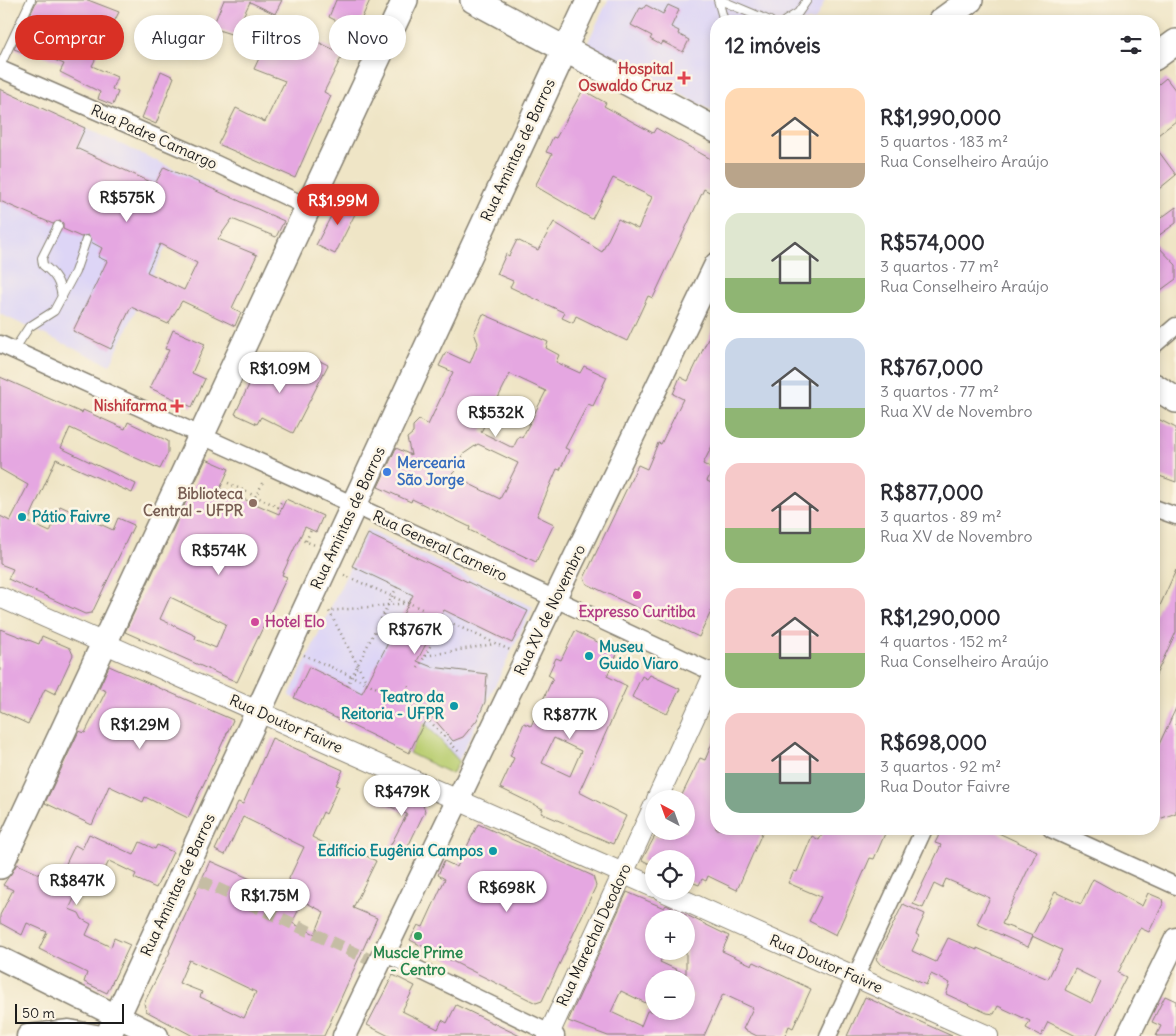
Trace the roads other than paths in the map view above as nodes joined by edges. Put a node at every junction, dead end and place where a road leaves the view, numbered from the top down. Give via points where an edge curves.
1 (31, 0) edge
2 (405, 0) edge
3 (473, 0) edge
4 (588, 0) edge
5 (719, 0) edge
6 (807, 0) edge
7 (970, 0) edge
8 (723, 15) edge
9 (755, 15) edge
10 (795, 15) edge
11 (949, 15) edge
12 (1176, 42) edge
13 (564, 49) junction
14 (1160, 54) edge
15 (0, 68) edge
16 (710, 127) edge
17 (308, 206) junction
18 (58, 226) dead end
19 (86, 240) dead end
20 (710, 277) edge
21 (62, 298) junction
22 (1176, 326) edge
23 (1160, 340) edge
24 (7, 347) edge
25 (1160, 390) edge
26 (1176, 400) edge
27 (201, 436) junction
28 (354, 505) junction
29 (1160, 510) edge
30 (1176, 516) edge
31 (0, 597) edge
32 (555, 600) junction
33 (104, 643) junction
34 (710, 669) edge
35 (710, 685) edge
36 (258, 711) junction
37 (661, 790) edge
38 (458, 800) junction
39 (645, 826) edge
40 (921, 835) edge
41 (1065, 835) edge
42 (0, 866) edge
43 (623, 874) junction
44 (645, 883) edge
45 (1176, 886) edge
46 (683, 900) edge
47 (1176, 939) edge
48 (384, 953) junction
49 (0, 958) edge
50 (855, 977) junction
51 (58, 987) junction
52 (113, 1026) edge
53 (88, 1034) edge
54 (551, 1035) edge
55 (28, 1036) edge
56 (157, 1036) edge
57 (344, 1036) edge
58 (828, 1036) edge
59 (988, 1036) edge
60 (1128, 1036) edge

1 - 15 lane
2 - 17 main road
3 - 13 main road
4 - 13 main road, Rua Amintas de Barros
5 - 8 lane
5 - 9 lane
6 - 10 lane
7 - 11 main road
12 - 14 main road
13 - 16 main road
13 - 28 main road, Rua Amintas de Barros
15 - 17 street, Rua Padre Camargo
17 - 27 main road
18 - 21 lane via 42,258 43,265 54,273 60,284
19 - 21 lane
20 - 32 main road, Rua XV de Novembro
21 - 24 lane via 54,311
22 - 23 street
24 - 27 street, Rua General Carneiro
25 - 26 main road
27 - 28 street, Rua General Carneiro
27 - 33 main road
28 - 32 street, Rua General Carneiro
28 - 36 main road, Rua Amintas de Barros
29 - 30 street
31 - 33 street, Rua Doutor Faivre
32 - 34 street, Rua General Carneiro
32 - 38 main road, Rua XV de Novembro
33 - 36 street, Rua Doutor Faivre
33 - 42 main road
35 - 37 street
36 - 38 street, Rua Doutor Faivre
36 - 52 main road, Rua Amintas de Barros
38 - 43 street, Rua Doutor Faivre
38 - 48 main road, Rua XV de Novembro
39 - 43 street, Rua Marechal Deodoro
40 - 50 street
41 - 45 street
43 - 44 street, Rua Doutor Faivre
43 - 54 street, Rua Marechal Deodoro
46 - 50 street, Rua Doutor Faivre
47 - 60 main road
48 - 54 street
48 - 57 main road, Rua XV de Novembro
49 - 51 main road
50 - 58 street
50 - 59 street, Rua Doutor Faivre
51 - 52 main road
51 - 53 main road via 70,998
52 - 56 main road
53 - 55 main road via 54,1031

